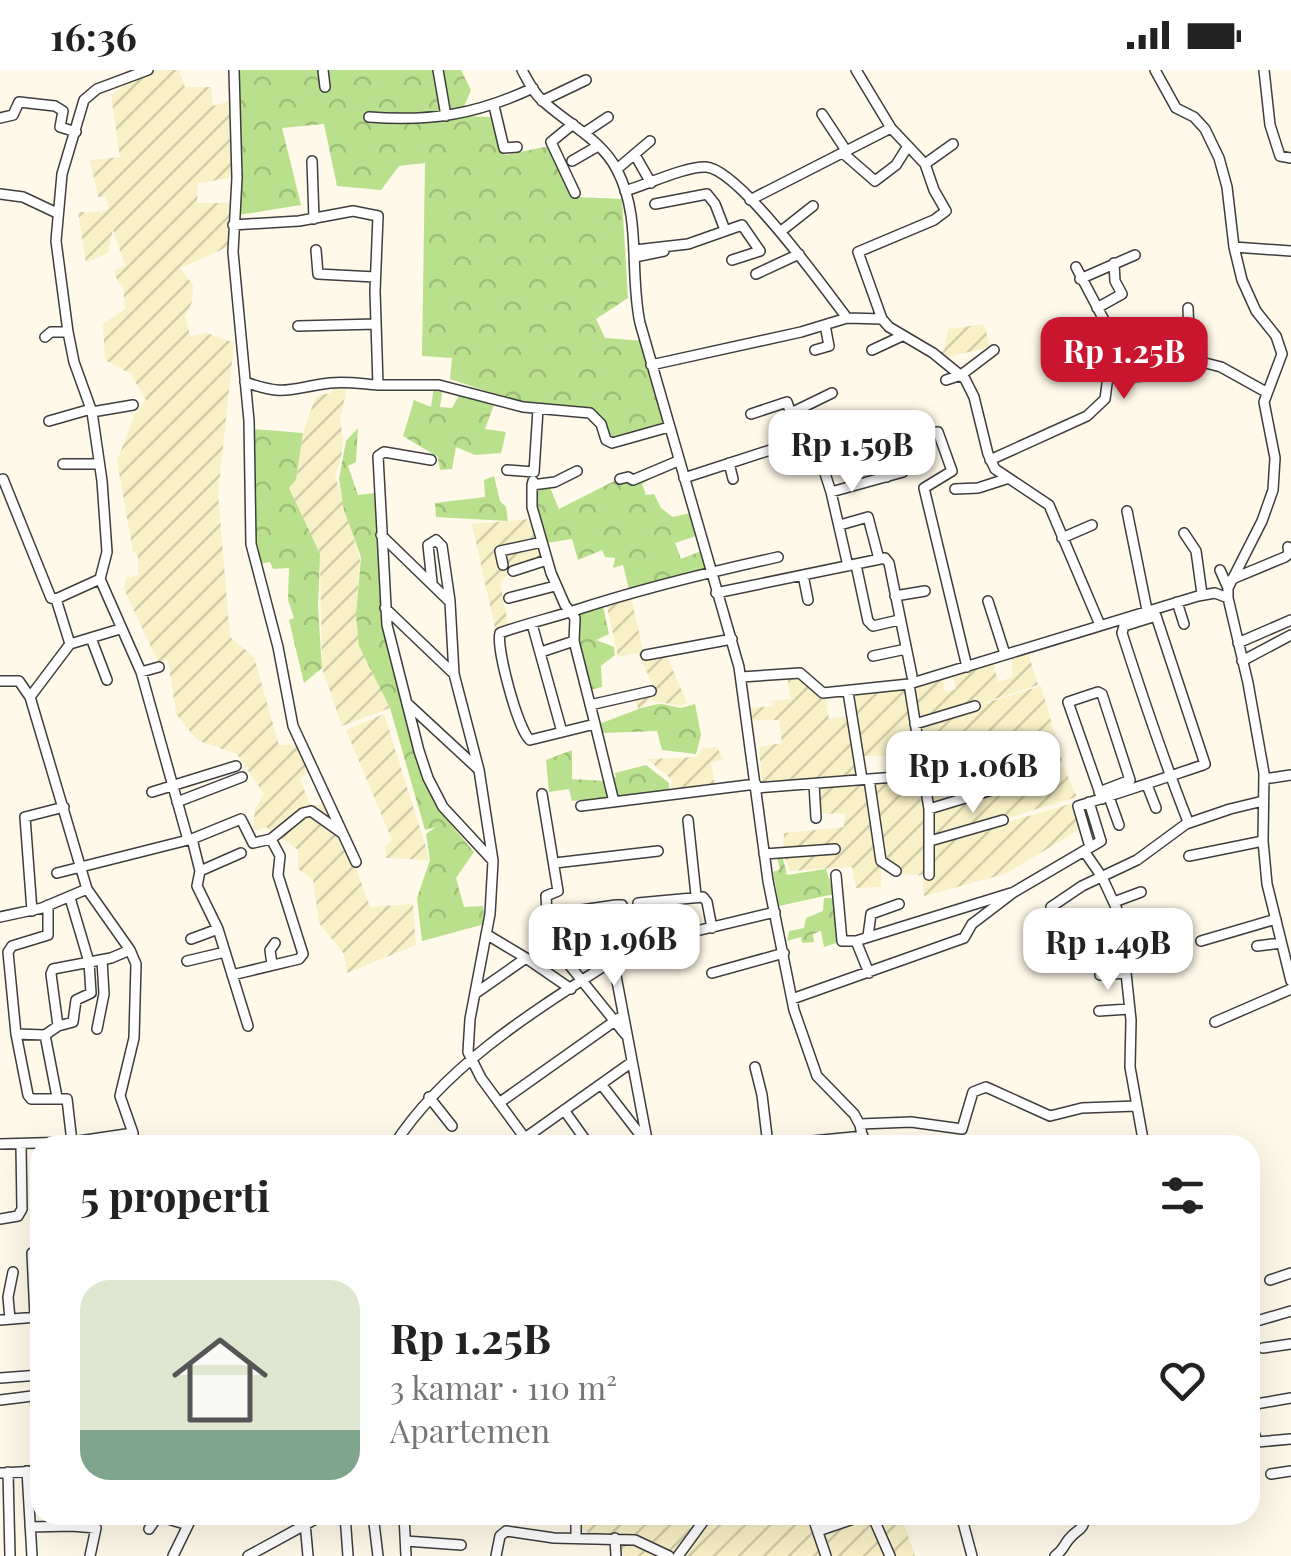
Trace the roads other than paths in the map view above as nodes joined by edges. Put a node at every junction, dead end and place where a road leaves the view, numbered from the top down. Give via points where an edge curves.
1 (148, 70) edge
2 (234, 70) edge
3 (323, 70) edge
4 (438, 70) edge
5 (522, 70) edge
6 (856, 70) edge
7 (1155, 70) edge
8 (1264, 70) edge
9 (586, 80) dead end
10 (324, 87) dead end
11 (533, 88) junction
12 (542, 101) junction
13 (494, 106) junction
14 (822, 114) dead end
15 (446, 116) junction
16 (608, 117) dead end
17 (0, 118) edge
18 (369, 118) dead end
19 (573, 124) junction
20 (892, 128) junction
21 (76, 132) junction
22 (584, 134) junction
23 (650, 141) dead end
24 (953, 144) dead end
25 (517, 146) dead end
26 (598, 146) junction
27 (908, 146) junction
28 (845, 153) junction
29 (635, 155) junction
30 (1291, 158) edge
31 (312, 161) dead end
32 (572, 161) dead end
33 (926, 164) junction
34 (617, 170) junction
35 (652, 183) junction
36 (625, 191) junction
37 (575, 193) dead end
38 (0, 194) edge
39 (750, 200) junction
40 (655, 204) dead end
41 (812, 206) dead end
42 (57, 213) junction
43 (314, 219) junction
44 (233, 225) junction
45 (725, 230) junction
46 (780, 232) junction
47 (1234, 247) junction
48 (316, 250) dead end
49 (1291, 251) edge
50 (635, 254) junction
51 (798, 254) junction
52 (1135, 255) dead end
53 (732, 260) dead end
54 (1114, 263) junction
55 (1076, 267) dead end
56 (756, 274) dead end
57 (375, 277) junction
58 (1080, 279) junction
59 (1098, 308) junction
60 (1188, 308) dead end
61 (847, 318) junction
62 (882, 319) junction
63 (376, 324) junction
64 (825, 325) junction
65 (298, 326) dead end
66 (68, 332) junction
67 (902, 336) junction
68 (45, 337) dead end
69 (1152, 349) dead end
70 (816, 350) dead end
71 (872, 350) dead end
72 (994, 350) dead end
73 (651, 365) junction
74 (961, 375) junction
75 (1110, 378) junction
76 (946, 380) dead end
77 (245, 382) junction
78 (378, 385) junction
79 (1266, 392) junction
80 (832, 393) dead end
81 (133, 404) dead end
82 (538, 409) junction
83 (92, 410) junction
84 (792, 413) junction
85 (751, 414) dead end
86 (49, 420) dead end
87 (669, 427) junction
88 (912, 432) dead end
89 (813, 436) junction
90 (800, 440) junction
91 (431, 460) dead end
92 (990, 460) junction
93 (678, 461) junction
94 (62, 464) dead end
95 (100, 464) junction
96 (729, 464) junction
97 (507, 470) dead end
98 (534, 472) junction
99 (578, 472) dead end
100 (903, 472) dead end
101 (887, 476) junction
102 (684, 478) junction
103 (3, 479) dead end
104 (1006, 479) junction
105 (620, 480) dead end
106 (733, 480) dead end
107 (532, 485) junction
108 (955, 489) dead end
109 (831, 492) junction
110 (1127, 511) dead end
111 (1092, 524) dead end
112 (840, 525) junction
113 (1184, 533) dead end
114 (380, 536) junction
115 (1062, 538) junction
116 (542, 542) junction
117 (1288, 547) dead end
118 (778, 557) dead end
119 (879, 559) junction
120 (547, 560) junction
121 (503, 564) dead end
122 (852, 565) junction
123 (1220, 570) dead end
124 (513, 571) dead end
125 (711, 572) junction
126 (804, 574) junction
127 (100, 579) junction
128 (432, 582) junction
129 (555, 586) junction
130 (1229, 588) junction
131 (924, 590) dead end
132 (716, 593) junction
133 (1202, 594) junction
134 (895, 596) junction
135 (509, 598) dead end
136 (56, 599) junction
137 (808, 600) dead end
138 (988, 601) dead end
139 (450, 602) junction
140 (1176, 602) junction
141 (385, 608) junction
142 (574, 610) junction
143 (1152, 612) junction
144 (899, 620) junction
145 (1291, 620) edge
146 (532, 624) junction
147 (1100, 624) junction
148 (1184, 624) dead end
149 (120, 629) junction
150 (1291, 635) edge
151 (90, 638) junction
152 (732, 639) junction
153 (574, 641) junction
154 (1238, 643) junction
155 (70, 644) junction
156 (906, 649) junction
157 (541, 652) junction
158 (1004, 654) junction
159 (646, 655) dead end
160 (873, 656) dead end
161 (1242, 661) junction
162 (159, 667) dead end
163 (967, 667) junction
164 (141, 672) junction
165 (454, 674) junction
166 (741, 677) junction
167 (107, 680) dead end
168 (911, 680) junction
169 (0, 681) edge
170 (651, 692) dead end
171 (848, 692) junction
172 (30, 697) junction
173 (408, 705) junction
174 (590, 705) junction
175 (975, 706) dead end
176 (595, 724) junction
177 (916, 724) junction
178 (562, 732) junction
179 (157, 735) junction
180 (144, 740) dead end
181 (1031, 743) dead end
182 (236, 766) dead end
183 (479, 770) junction
184 (924, 774) junction
185 (1291, 775) edge
186 (1170, 776) junction
187 (242, 777) dead end
188 (866, 779) junction
189 (1264, 779) junction
190 (814, 784) junction
191 (1146, 785) junction
192 (172, 786) junction
193 (756, 786) junction
194 (1005, 786) dead end
195 (152, 792) dead end
196 (542, 794) dead end
197 (1103, 796) junction
198 (177, 802) junction
199 (614, 802) junction
200 (1264, 802) junction
201 (581, 806) dead end
202 (64, 807) junction
203 (1156, 808) dead end
204 (929, 809) junction
205 (816, 818) dead end
206 (1187, 819) dead end
207 (688, 820) dead end
208 (1003, 820) dead end
209 (1119, 825) dead end
210 (344, 834) junction
211 (271, 839) junction
212 (190, 840) junction
213 (930, 841) junction
214 (1263, 841) junction
215 (1087, 849) junction
216 (835, 850) dead end
217 (658, 851) dead end
218 (241, 853) dead end
219 (764, 854) junction
220 (1189, 856) dead end
221 (493, 861) junction
222 (356, 862) dead end
223 (555, 864) junction
224 (81, 867) junction
225 (200, 871) junction
226 (896, 871) dead end
227 (57, 872) dead end
228 (929, 874) dead end
229 (836, 875) dead end
230 (1102, 877) junction
231 (87, 889) junction
232 (558, 891) junction
233 (1014, 892) junction
234 (1141, 892) dead end
235 (696, 895) junction
236 (70, 898) junction
237 (1114, 902) junction
238 (638, 903) dead end
239 (899, 904) dead end
240 (48, 905) junction
241 (1051, 907) dead end
242 (32, 911) junction
243 (774, 912) junction
244 (561, 913) junction
245 (547, 915) junction
246 (627, 915) dead end
247 (0, 918) edge
248 (1276, 918) junction
249 (712, 928) junction
250 (218, 929) junction
251 (486, 934) junction
252 (868, 936) junction
253 (191, 938) dead end
254 (856, 940) junction
255 (1201, 941) dead end
256 (276, 942) dead end
257 (1282, 943) junction
258 (1257, 946) dead end
259 (130, 950) junction
260 (225, 952) junction
261 (784, 954) junction
262 (526, 958) junction
263 (102, 960) junction
264 (613, 960) junction
265 (1103, 960) dead end
266 (1126, 960) junction
267 (187, 961) dead end
268 (90, 962) junction
269 (272, 964) junction
270 (712, 973) dead end
271 (1126, 973) junction
272 (869, 974) junction
273 (1100, 974) dead end
274 (232, 975) junction
275 (583, 980) junction
276 (1291, 981) edge
277 (12, 988) junction
278 (571, 989) junction
279 (1291, 989) edge
280 (0, 990) edge
281 (476, 993) junction
282 (792, 999) junction
283 (1129, 1009) junction
284 (1099, 1011) dead end
285 (624, 1014) junction
286 (614, 1021) junction
287 (1215, 1022) dead end
288 (58, 1026) junction
289 (248, 1026) dead end
290 (96, 1029) dead end
291 (16, 1034) junction
292 (625, 1034) junction
293 (44, 1035) junction
294 (470, 1060) junction
295 (632, 1062) junction
296 (755, 1068) dead end
297 (601, 1084) junction
298 (57, 1097) junction
299 (429, 1097) junction
300 (499, 1104) junction
301 (1132, 1106) junction
302 (564, 1110) junction
303 (1127, 1118) dead end
304 (860, 1124) junction
305 (452, 1126) dead end
306 (133, 1133) joint
307 (71, 1135) edge
308 (119, 1135) edge
309 (401, 1135) edge
310 (522, 1135) edge
311 (534, 1135) edge
312 (582, 1135) edge
313 (640, 1135) edge
314 (646, 1135) edge
315 (768, 1135) edge
316 (862, 1135) edge
317 (1143, 1135) edge
318 (0, 1144) edge
319 (30, 1145) edge
320 (21, 1146) junction
321 (0, 1219) edge
322 (13, 1272) dead end
323 (1291, 1273) edge
324 (1270, 1280) dead end
325 (1291, 1311) edge
326 (30, 1318) edge
327 (5, 1320) edge
328 (1260, 1320) edge
329 (1291, 1344) edge
330 (1263, 1348) dead end
331 (30, 1376) edge
332 (0, 1378) edge
333 (30, 1396) edge
334 (1291, 1398) edge
335 (0, 1400) edge
336 (1260, 1403) edge
337 (1291, 1438) edge
338 (1260, 1442) edge
339 (28, 1471) joint
340 (1291, 1471) edge
341 (4, 1473) edge
342 (1271, 1474) dead end
343 (57, 1525) edge
344 (84, 1525) edge
345 (152, 1525) edge
346 (188, 1525) edge
347 (302, 1525) edge
348 (304, 1525) edge
349 (345, 1525) edge
350 (375, 1525) edge
351 (405, 1525) edge
352 (576, 1525) edge
353 (701, 1525) edge
354 (816, 1525) edge
355 (837, 1525) edge
356 (873, 1525) edge
357 (964, 1525) edge
358 (1083, 1525) edge
359 (51, 1527) joint
360 (30, 1528) junction
361 (149, 1529) dead end
362 (818, 1531) junction
363 (576, 1537) junction
364 (615, 1538) junction
365 (406, 1541) junction
366 (461, 1544) dead end
367 (252, 1555) edge
368 (10, 1556) edge
369 (32, 1556) edge
370 (90, 1556) edge
371 (173, 1556) edge
372 (308, 1556) edge
373 (348, 1556) edge
374 (378, 1556) edge
375 (406, 1556) edge
376 (496, 1556) edge
377 (616, 1556) edge
378 (669, 1556) edge
379 (678, 1556) edge
380 (826, 1556) edge
381 (890, 1556) edge
382 (972, 1556) edge
383 (1055, 1556) edge

1 - 21 street via 92,92
2 - 44 street
3 - 10 street
4 - 15 street
5 - 11 street
6 - 20 street
7 - 47 street via 1176,108 1205,129 1219,158
8 - 30 street via 1272,135 1280,156
9 - 12 street
11 - 12 street
11 - 13 street
12 - 19 street
13 - 15 street
13 - 25 street via 504,148
14 - 28 street
15 - 18 street
16 - 22 street
17 - 21 street via 13,116 19,102 55,106 63,111 60,127
19 - 22 street
19 - 37 street via 551,142
20 - 27 street
20 - 28 street
21 - 42 street
22 - 26 street
23 - 29 street
24 - 33 street
26 - 32 street
26 - 34 street
27 - 28 street via 876,181
27 - 33 street
28 - 39 street
29 - 34 street
29 - 35 street
31 - 43 street
33 - 62 street via 944,214 856,254
34 - 36 street
35 - 36 street
35 - 39 street via 709,167
36 - 50 street
38 - 42 street
39 - 46 street
40 - 45 street via 707,194
41 - 46 street
42 - 66 street
43 - 44 street
43 - 57 street via 353,211 378,216
44 - 77 street
45 - 50 street via 656,255
45 - 53 street via 742,225 761,248
46 - 51 street
47 - 49 street
47 - 79 street via 1256,312 1282,354
48 - 57 street via 318,274
50 - 73 street via 634,287
51 - 56 street
51 - 61 street
52 - 54 street
54 - 58 street
54 - 59 street via 1122,294
55 - 58 street
57 - 63 street
58 - 59 street
59 - 75 street via 1112,346
60 - 79 street via 1190,359 1221,367
61 - 62 street
61 - 64 street
62 - 67 street
63 - 65 street
63 - 78 street
64 - 70 street via 829,346
64 - 73 street
66 - 68 street
66 - 83 street
67 - 71 street
67 - 74 street
69 - 75 street via 1144,376
72 - 74 street
73 - 87 street
74 - 76 street
74 - 92 street via 974,397
75 - 92 street via 1105,399 1087,416
77 - 78 street via 265,391 336,382
77 - 210 street via 251,544 294,726
78 - 82 street via 439,385
79 - 130 street via 1274,482
80 - 84 street
81 - 83 street
82 - 87 street via 594,414 612,443
82 - 98 street
83 - 86 street
83 - 95 street
84 - 85 street via 784,402
84 - 90 street
87 - 93 street
88 - 163 street via 938,432 952,471 924,488
89 - 90 street
89 - 101 street via 834,428 854,437 871,433
89 - 109 street
90 - 96 street
91 - 114 street via 380,452
92 - 104 street
93 - 102 street
93 - 105 street
94 - 95 street
95 - 127 street via 107,552
96 - 102 street
96 - 106 street
97 - 98 street
98 - 107 street
99 - 107 street
100 - 101 street
101 - 109 street
102 - 125 street
103 - 136 street
104 - 108 street
104 - 115 street via 1046,500
107 - 116 street
109 - 112 street
110 - 143 street
111 - 115 street
112 - 119 street via 868,517
112 - 122 street
113 - 133 street via 1196,551
114 - 128 street
114 - 141 street
115 - 147 street
116 - 120 street
116 - 121 street via 500,551
117 - 130 street via 1285,557
118 - 125 street
119 - 122 street
119 - 134 street via 888,560
120 - 124 street
120 - 129 street
122 - 126 street
122 - 144 street via 870,624
123 - 130 street
125 - 132 street
125 - 142 street
126 - 132 street
126 - 137 street
127 - 136 street
127 - 149 street
128 - 139 street
128 - 139 street via 428,545 436,540
129 - 135 street
129 - 142 street
130 - 133 street
130 - 154 street
131 - 134 street
132 - 152 street
133 - 140 street
134 - 144 street
136 - 155 street
138 - 158 street
139 - 165 street
140 - 143 street
140 - 148 street
141 - 165 street
141 - 173 street
142 - 146 street
142 - 153 street
143 - 147 street
143 - 186 street via 1122,630
143 - 186 street via 1206,761
144 - 156 street
145 - 154 street
146 - 157 street
146 - 178 street via 498,635 510,689 526,738
147 - 158 street
149 - 151 street
149 - 164 street
150 - 161 street
151 - 155 street
151 - 167 street
152 - 159 street
152 - 166 street
153 - 157 street
153 - 174 street
154 - 161 street
155 - 172 street
156 - 160 street
156 - 168 street
157 - 178 street
158 - 163 street
161 - 189 street
162 - 164 street
163 - 168 street
164 - 179 street
165 - 183 street
166 - 171 street via 800,673 823,693
166 - 193 street
168 - 171 street
168 - 177 street
169 - 172 street via 20,682
170 - 174 street
171 - 188 street
172 - 202 street
173 - 183 street
173 - 221 street via 438,797
174 - 176 street
175 - 177 street
176 - 178 street
176 - 199 street
177 - 184 street
179 - 180 street
179 - 192 street
181 - 184 street
182 - 192 street
183 - 221 street
184 - 188 street
184 - 204 street
185 - 189 street
186 - 191 street
186 - 206 street
187 - 198 street
188 - 190 street
188 - 226 street via 881,861
189 - 200 street
190 - 193 street
190 - 205 street
191 - 197 street
191 - 203 street
192 - 195 street
192 - 198 street
193 - 199 street
193 - 219 street
194 - 204 street
196 - 223 street
197 - 197 street via 1130,780 1098,692 1068,702
197 - 209 street
197 - 215 street via 1078,806
198 - 212 street
199 - 201 street
200 - 214 street
200 - 230 street via 1186,824
202 - 224 street
202 - 242 street via 26,817
204 - 213 street
207 - 235 street
208 - 213 street
210 - 211 street via 311,811
210 - 222 street
211 - 212 street via 253,844 238,819
211 - 269 street via 303,954
212 - 224 street
212 - 225 street
213 - 228 street
214 - 220 street
214 - 248 street
215 - 230 street
215 - 233 street
216 - 219 street
217 - 223 street
218 - 225 street
219 - 243 street
221 - 251 street
223 - 232 street
224 - 227 street
224 - 231 street
225 - 250 street via 198,886
229 - 254 street via 842,942
230 - 237 street
230 - 241 street
231 - 236 street
231 - 259 street
232 - 244 street
232 - 245 street via 546,896
233 - 252 street
233 - 272 street via 960,940
234 - 237 street
235 - 238 street
235 - 249 street via 707,902
236 - 240 street
236 - 268 street
237 - 266 street
239 - 252 street via 871,914
240 - 242 street
240 - 277 street via 48,935 9,948
242 - 247 street
243 - 249 street
243 - 261 street
244 - 245 street
244 - 246 street via 622,905
245 - 275 street via 554,946
248 - 255 street
248 - 257 street
249 - 264 street via 638,946
250 - 253 street
250 - 260 street
251 - 262 street
251 - 281 street
252 - 254 street
254 - 272 street
256 - 269 street
257 - 258 street
257 - 276 street
259 - 263 street
259 - 306 street via 137,1009 120,1096
260 - 267 street
260 - 274 street
261 - 270 street
261 - 282 street
262 - 278 street
262 - 281 street
263 - 268 street
263 - 290 street
264 - 275 street
264 - 285 street
265 - 266 street
266 - 271 street
268 - 288 street via 91,993 76,1000 73,1022
268 - 288 street via 52,972
269 - 274 street
271 - 273 street
271 - 283 street
272 - 282 street
274 - 289 street
275 - 278 street
275 - 286 street
277 - 280 street
277 - 291 street
278 - 294 street
279 - 287 street
281 - 294 street
282 - 304 street via 817,1076
283 - 284 street
283 - 301 street
285 - 286 street
285 - 292 street
286 - 292 street
286 - 300 street
288 - 293 street
291 - 293 street
291 - 298 street via 30,1098
292 - 295 street
293 - 298 street
294 - 299 street
294 - 300 street
295 - 297 street
295 - 314 street
296 - 315 street
297 - 302 street
297 - 313 street
298 - 307 street via 67,1099
299 - 305 street
299 - 309 street
300 - 310 street
301 - 303 street
301 - 304 street via 1050,1116 986,1087 973,1092 962,1128
301 - 317 street via 1140,1108
302 - 311 street
302 - 312 street
304 - 316 street
306 - 308 street
318 - 320 street
319 - 320 street
320 - 321 street via 22,1209
322 - 327 street
323 - 324 street
325 - 328 street
326 - 327 street
329 - 330 street
331 - 332 street
333 - 335 street
334 - 336 street
337 - 338 street
339 - 341 street
339 - 360 street
340 - 342 street
341 - 368 street
343 - 359 street
344 - 370 street via 97,1529
345 - 361 street
346 - 371 street
347 - 367 street
348 - 372 street
349 - 373 street
350 - 374 street
351 - 365 street
352 - 363 street
353 - 379 street
354 - 362 street
355 - 362 street
356 - 381 street
357 - 382 street
358 - 383 street
359 - 360 street
360 - 369 street
362 - 380 street
363 - 364 street
363 - 376 street via 506,1531
364 - 377 street
364 - 378 street via 641,1541
365 - 366 street
365 - 375 street

